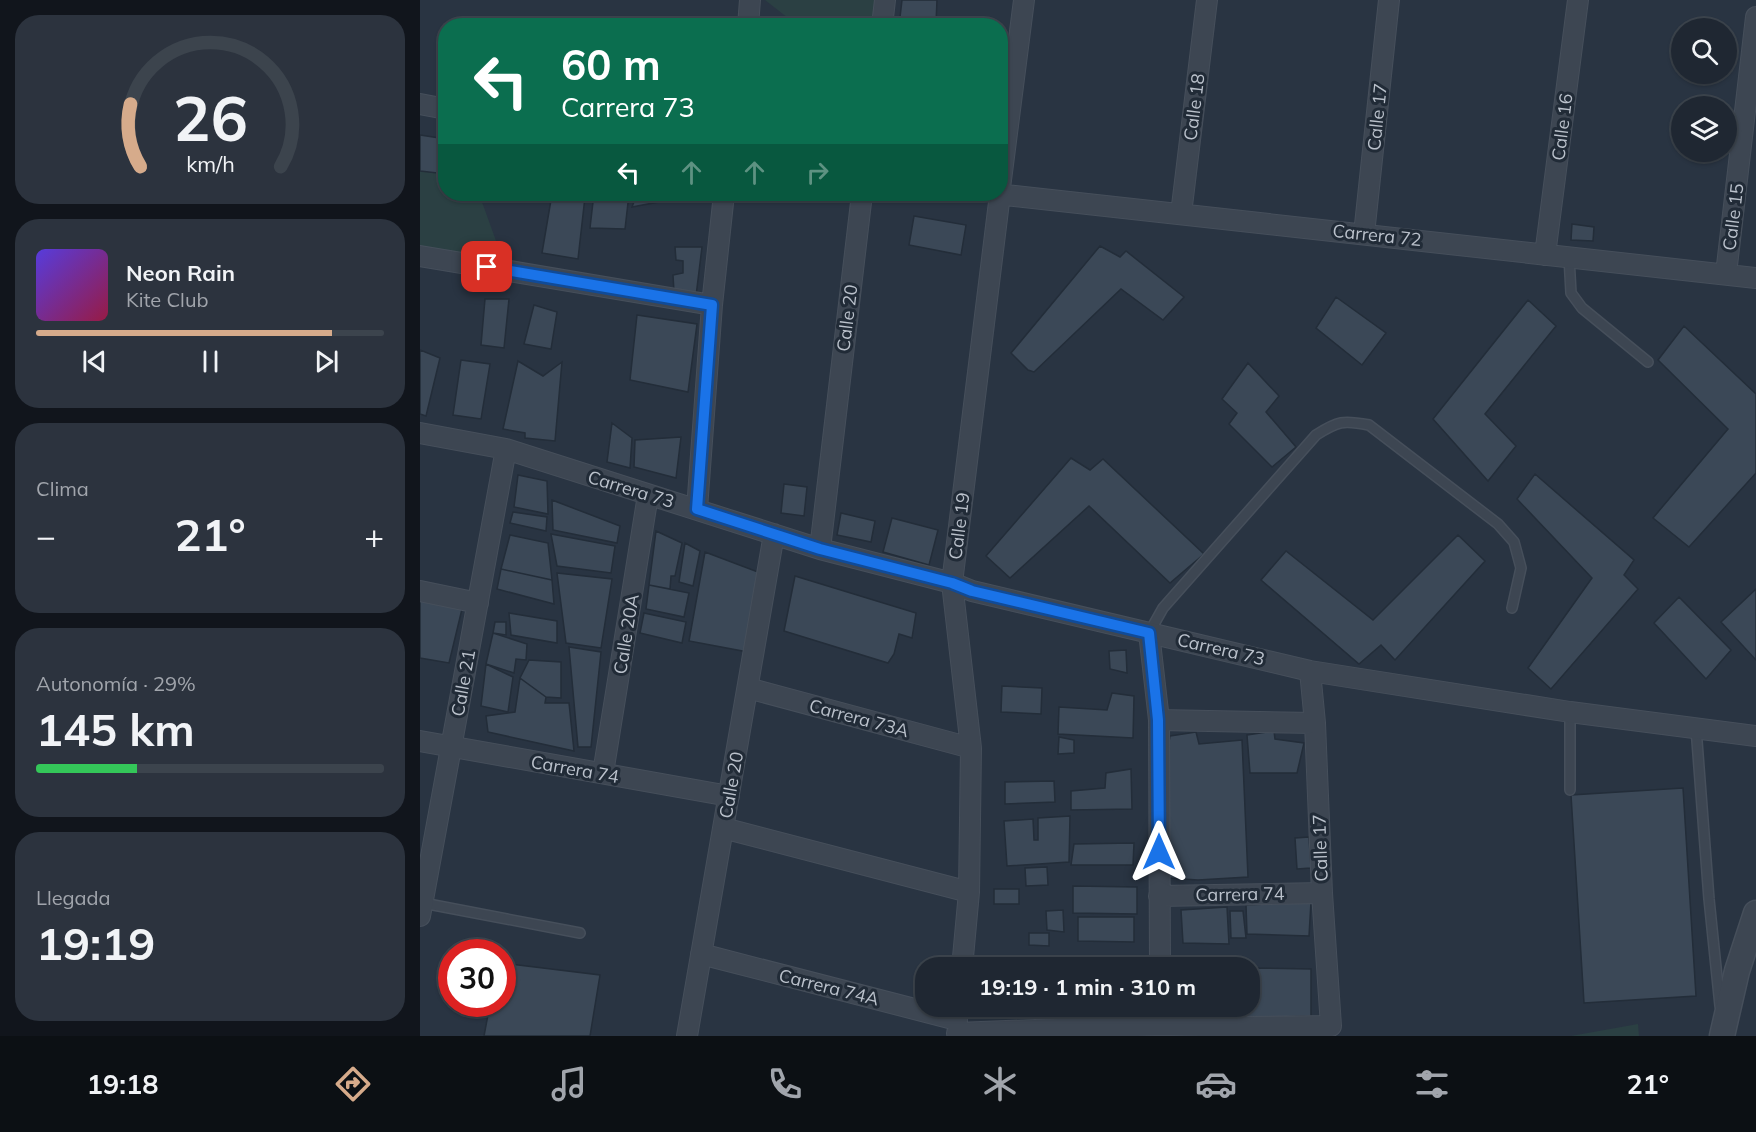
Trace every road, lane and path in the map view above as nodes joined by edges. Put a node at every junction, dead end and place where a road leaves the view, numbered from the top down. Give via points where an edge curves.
1 (885, 0) edge
2 (1023, 0) edge
3 (1207, 0) edge
4 (1389, 0) edge
5 (1578, 0) edge
6 (1756, 17) edge
7 (883, 18) edge
8 (420, 104) edge
9 (438, 107) edge
10 (1008, 123) edge
11 (1008, 195) edge
12 (723, 201) edge
13 (861, 201) edge
14 (998, 201) edge
15 (1181, 214) junction
16 (1364, 234) junction
17 (1545, 255) junction
18 (420, 256) edge
19 (1569, 257) junction
20 (1726, 274) junction
21 (1756, 278) edge
22 (712, 305) junction
23 (1648, 362) dead end
24 (420, 433) edge
25 (506, 449) junction
26 (648, 495) junction
27 (697, 509) junction
28 (774, 534) junction
29 (820, 549) junction
30 (952, 583) junction
31 (420, 591) edge
32 (478, 603) junction
33 (1512, 608) dead end
34 (1149, 633) junction
35 (1310, 670) junction
36 (748, 688) junction
37 (1570, 712) junction
38 (1158, 720) junction
39 (1315, 723) junction
40 (1696, 728) junction
41 (1756, 736) edge
42 (420, 741) edge
43 (452, 747) junction
44 (971, 748) junction
45 (603, 774) junction
46 (1570, 790) dead end
47 (729, 796) junction
48 (723, 828) junction
49 (969, 892) junction
50 (1322, 892) junction
51 (1159, 896) junction
52 (421, 910) edge
53 (1756, 913) edge
54 (580, 933) dead end
55 (701, 954) junction
56 (963, 957) edge
57 (1160, 957) edge
58 (1155, 1017) edge
59 (1166, 1017) edge
60 (957, 1024) edge
61 (1242, 1031) edge
62 (1336, 1031) edge
63 (1070, 1032) edge
64 (1723, 1034) edge
65 (687, 1036) edge

1 - 7 street
2 - 10 street
3 - 15 street, Calle 18
4 - 16 street, Calle 17
5 - 17 street, Calle 16
6 - 20 street, Calle 15
8 - 9 street
11 - 15 street, Carrera 72
12 - 22 street
13 - 29 street, Calle 20
14 - 30 street, Calle 19
15 - 16 street, Carrera 72
16 - 17 street, Carrera 72
17 - 19 street, Carrera 72
18 - 22 street
19 - 20 street, Carrera 72
19 - 23 lane via 1571,293 1582,308
20 - 21 street, Carrera 72
22 - 27 street
24 - 25 street, Carrera 73
25 - 26 street, Carrera 73
25 - 32 street, Calle 21
26 - 27 street, Carrera 73
26 - 45 street, Calle 20A
27 - 28 street, Carrera 73
28 - 29 street, Carrera 73
28 - 36 street, Calle 20
29 - 30 street, Carrera 73
30 - 34 street, Carrera 73
30 - 44 street, Calle 19
31 - 32 street
32 - 43 street, Calle 21
33 - 34 lane via 1521,568 1514,542 1498,524 1369,425 1351,421 1336,423 1316,435 1163,609
34 - 35 street, Carrera 73
34 - 38 street
35 - 37 street, Carrera 73
35 - 39 street, Calle 17
36 - 44 street, Carrera 73A
36 - 47 street, Calle 20
37 - 40 street, Carrera 73
37 - 46 lane
38 - 39 street
38 - 51 street
39 - 50 street, Calle 17
40 - 41 street, Carrera 73
40 - 64 lane via 1708,899
42 - 43 street, Carrera 74
43 - 45 street, Carrera 74
43 - 52 street, Calle 21
44 - 49 street, Calle 19
45 - 47 street, Carrera 74
47 - 48 street, Calle 20
48 - 49 street
48 - 55 street, Calle 20
49 - 56 street, Calle 19
50 - 51 street, Carrera 74
50 - 62 street, Calle 17
51 - 57 street
52 - 54 lane
53 - 64 street via 1737,971
55 - 60 street, Carrera 74A
55 - 65 street, Calle 20
58 - 63 street, Carrera 74A
59 - 61 street, Carrera 74A
60 - 63 street, Carrera 74A
61 - 62 street, Carrera 74A

